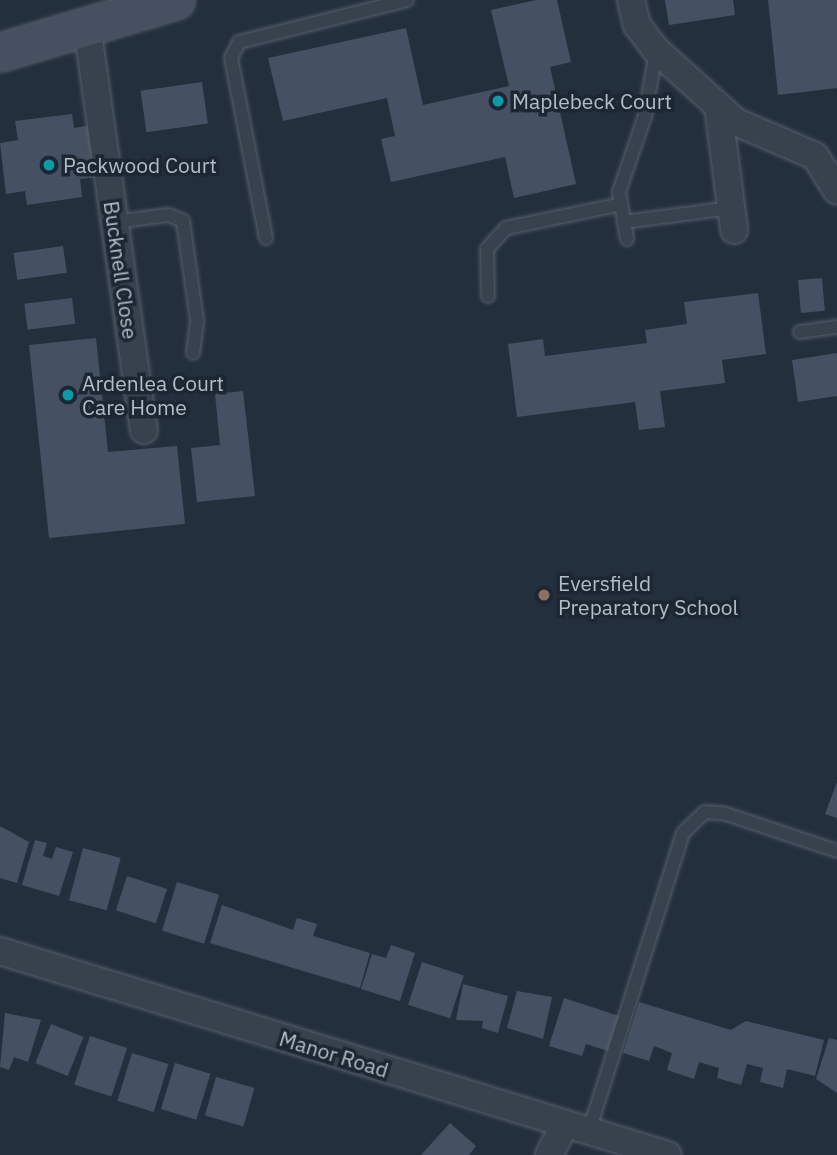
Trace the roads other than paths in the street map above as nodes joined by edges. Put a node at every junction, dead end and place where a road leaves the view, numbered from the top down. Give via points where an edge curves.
1 (176, 0) edge
2 (407, 0) edge
3 (631, 0) edge
4 (368, 5) edge
5 (88, 26) junction
6 (656, 50) junction
7 (0, 52) edge
8 (718, 106) junction
9 (837, 191) edge
10 (622, 204) junction
11 (733, 219) joint
12 (114, 222) junction
13 (624, 222) junction
14 (266, 238) dead end
15 (627, 239) dead end
16 (488, 296) dead end
17 (837, 327) edge
18 (800, 332) dead end
19 (193, 353) dead end
20 (144, 430) dead end
21 (837, 851) edge
22 (0, 951) edge
23 (576, 1128) junction
24 (549, 1155) edge
25 (668, 1155) edge

1 - 5 main road
2 - 4 lane
3 - 6 street via 636,25
4 - 14 lane via 257,34 239,42 231,58
5 - 7 main road
5 - 12 street, Bucknell Close
6 - 8 street
6 - 10 lane via 645,116 624,166
8 - 9 street via 736,122 815,156
8 - 11 street
10 - 13 lane
10 - 16 lane via 506,228 487,248
11 - 13 lane
12 - 19 lane via 169,215 183,221 197,321
12 - 20 street, Bucknell Close
13 - 15 lane
17 - 18 lane
21 - 23 lane via 726,814 705,812 683,833
22 - 23 street, Manor Road
23 - 24 street
23 - 25 street, Manor Road

